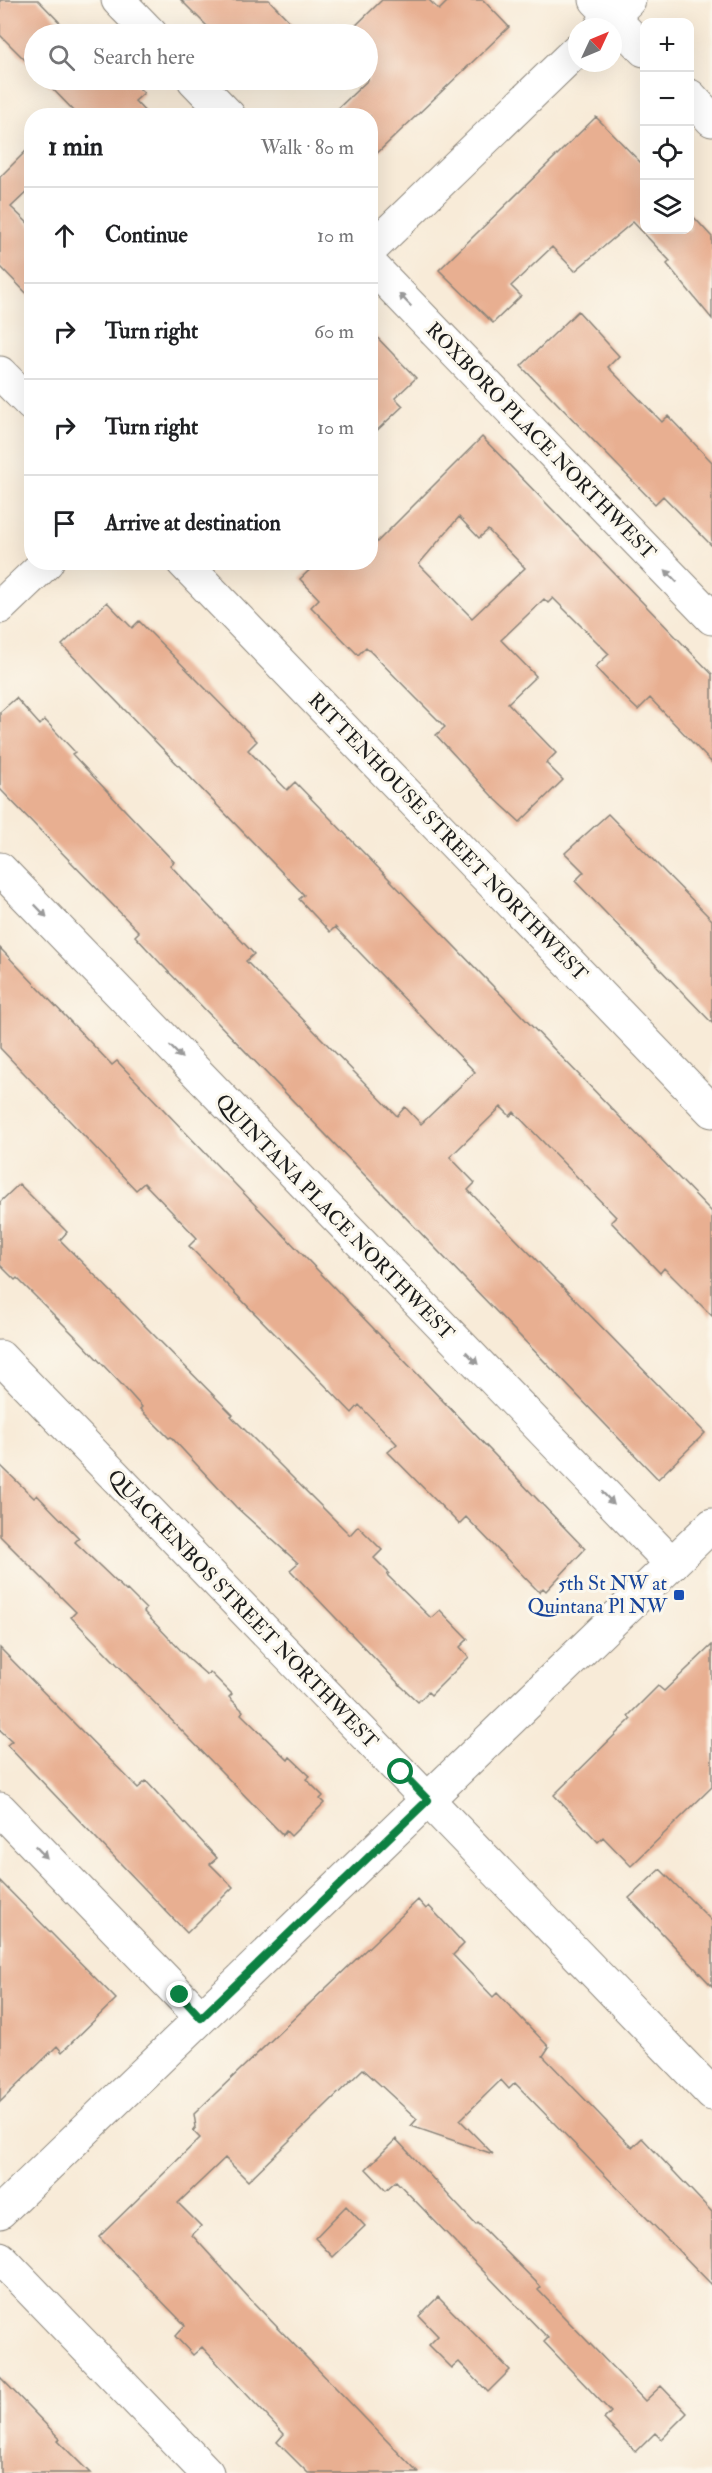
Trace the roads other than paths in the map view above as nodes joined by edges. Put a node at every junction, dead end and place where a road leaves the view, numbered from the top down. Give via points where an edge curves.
1 (118, 0) edge
2 (609, 11) edge
3 (141, 24) edge
4 (640, 45) edge
5 (568, 59) edge
6 (204, 90) edge
7 (694, 100) edge
8 (221, 108) edge
9 (712, 120) edge
10 (378, 242) edge
11 (378, 272) edge
12 (0, 373) edge
13 (24, 397) edge
14 (39, 570) edge
15 (191, 570) edge
16 (0, 607) edge
17 (712, 618) edge
18 (0, 869) edge
19 (712, 1110) edge
20 (0, 1357) edge
21 (712, 1525) edge
22 (672, 1564) junction
23 (428, 1800) junction
24 (0, 1809) edge
25 (201, 2018) junction
26 (712, 2094) edge
27 (0, 2212) edge
28 (0, 2258) edge
29 (207, 2473) edge

1 - 3 street
2 - 4 street
5 - 10 street
6 - 8 street
7 - 9 street
17 -> 11 street, ROXBORO PLACE NORTHWEST
12 - 13 street
14 - 16 street
15 - 19 street, RITTENHOUSE STREET NORTHWEST
18 -> 22 street, QUINTANA PLACE NORTHWEST
20 - 23 street, QUACKENBOS STREET NORTHWEST
21 - 22 street
22 - 23 street
23 - 25 street
23 - 26 street, QUACKENBOS STREET NORTHWEST
24 -> 25 street
25 - 27 street
28 - 29 street

